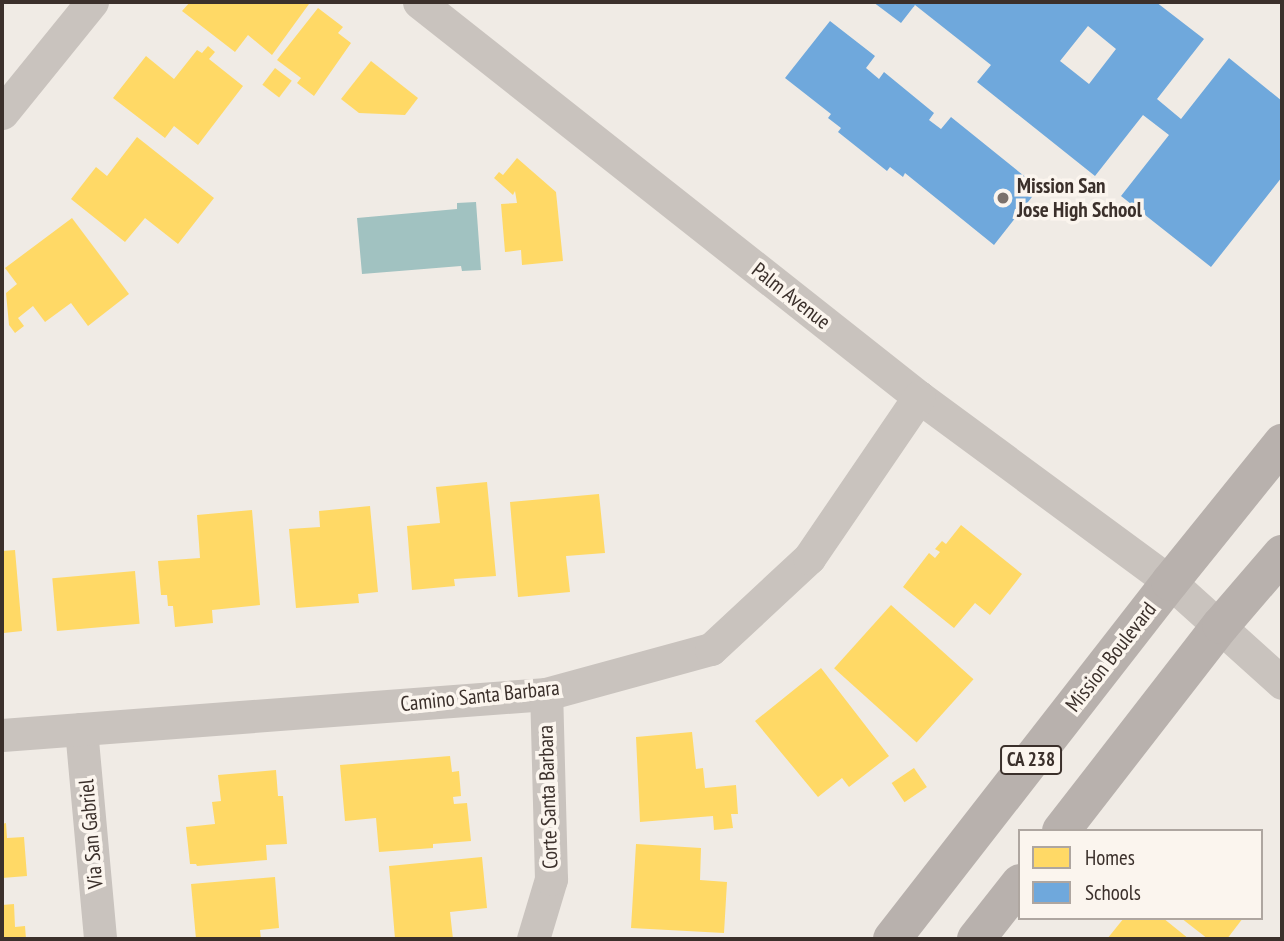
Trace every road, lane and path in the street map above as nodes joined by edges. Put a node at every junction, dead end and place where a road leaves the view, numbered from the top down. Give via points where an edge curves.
1 (92, 2) edge
2 (419, 2) edge
3 (2, 113) edge
4 (919, 397) junction
5 (1282, 443) edge
6 (1282, 554) edge
7 (1170, 582) junction
8 (1220, 625) junction
9 (1282, 683) edge
10 (546, 694) junction
11 (81, 729) junction
12 (2, 735) edge
13 (1062, 829) edge
14 (1018, 886) edge
15 (100, 939) edge
16 (533, 939) edge
17 (892, 939) edge
18 (976, 939) edge

1 - 3 street
2 - 4 street, Palm Avenue
4 - 7 street, Palm Avenue
4 - 10 street, Camino Santa Barbara via 809,558 711,649
5 - 7 main road, Mission Boulevard / CA 238
6 - 8 main road
7 - 8 street, Palm Avenue
7 - 17 main road, Mission Boulevard / CA 238
8 - 9 street, Palm Avenue
8 - 13 main road
10 - 11 street, Camino Santa Barbara
10 - 16 street, Corte Santa Barbara via 551,879
11 - 12 street, Camino Santa Barbara
11 - 15 street, Via San Gabriel
14 - 18 main road

